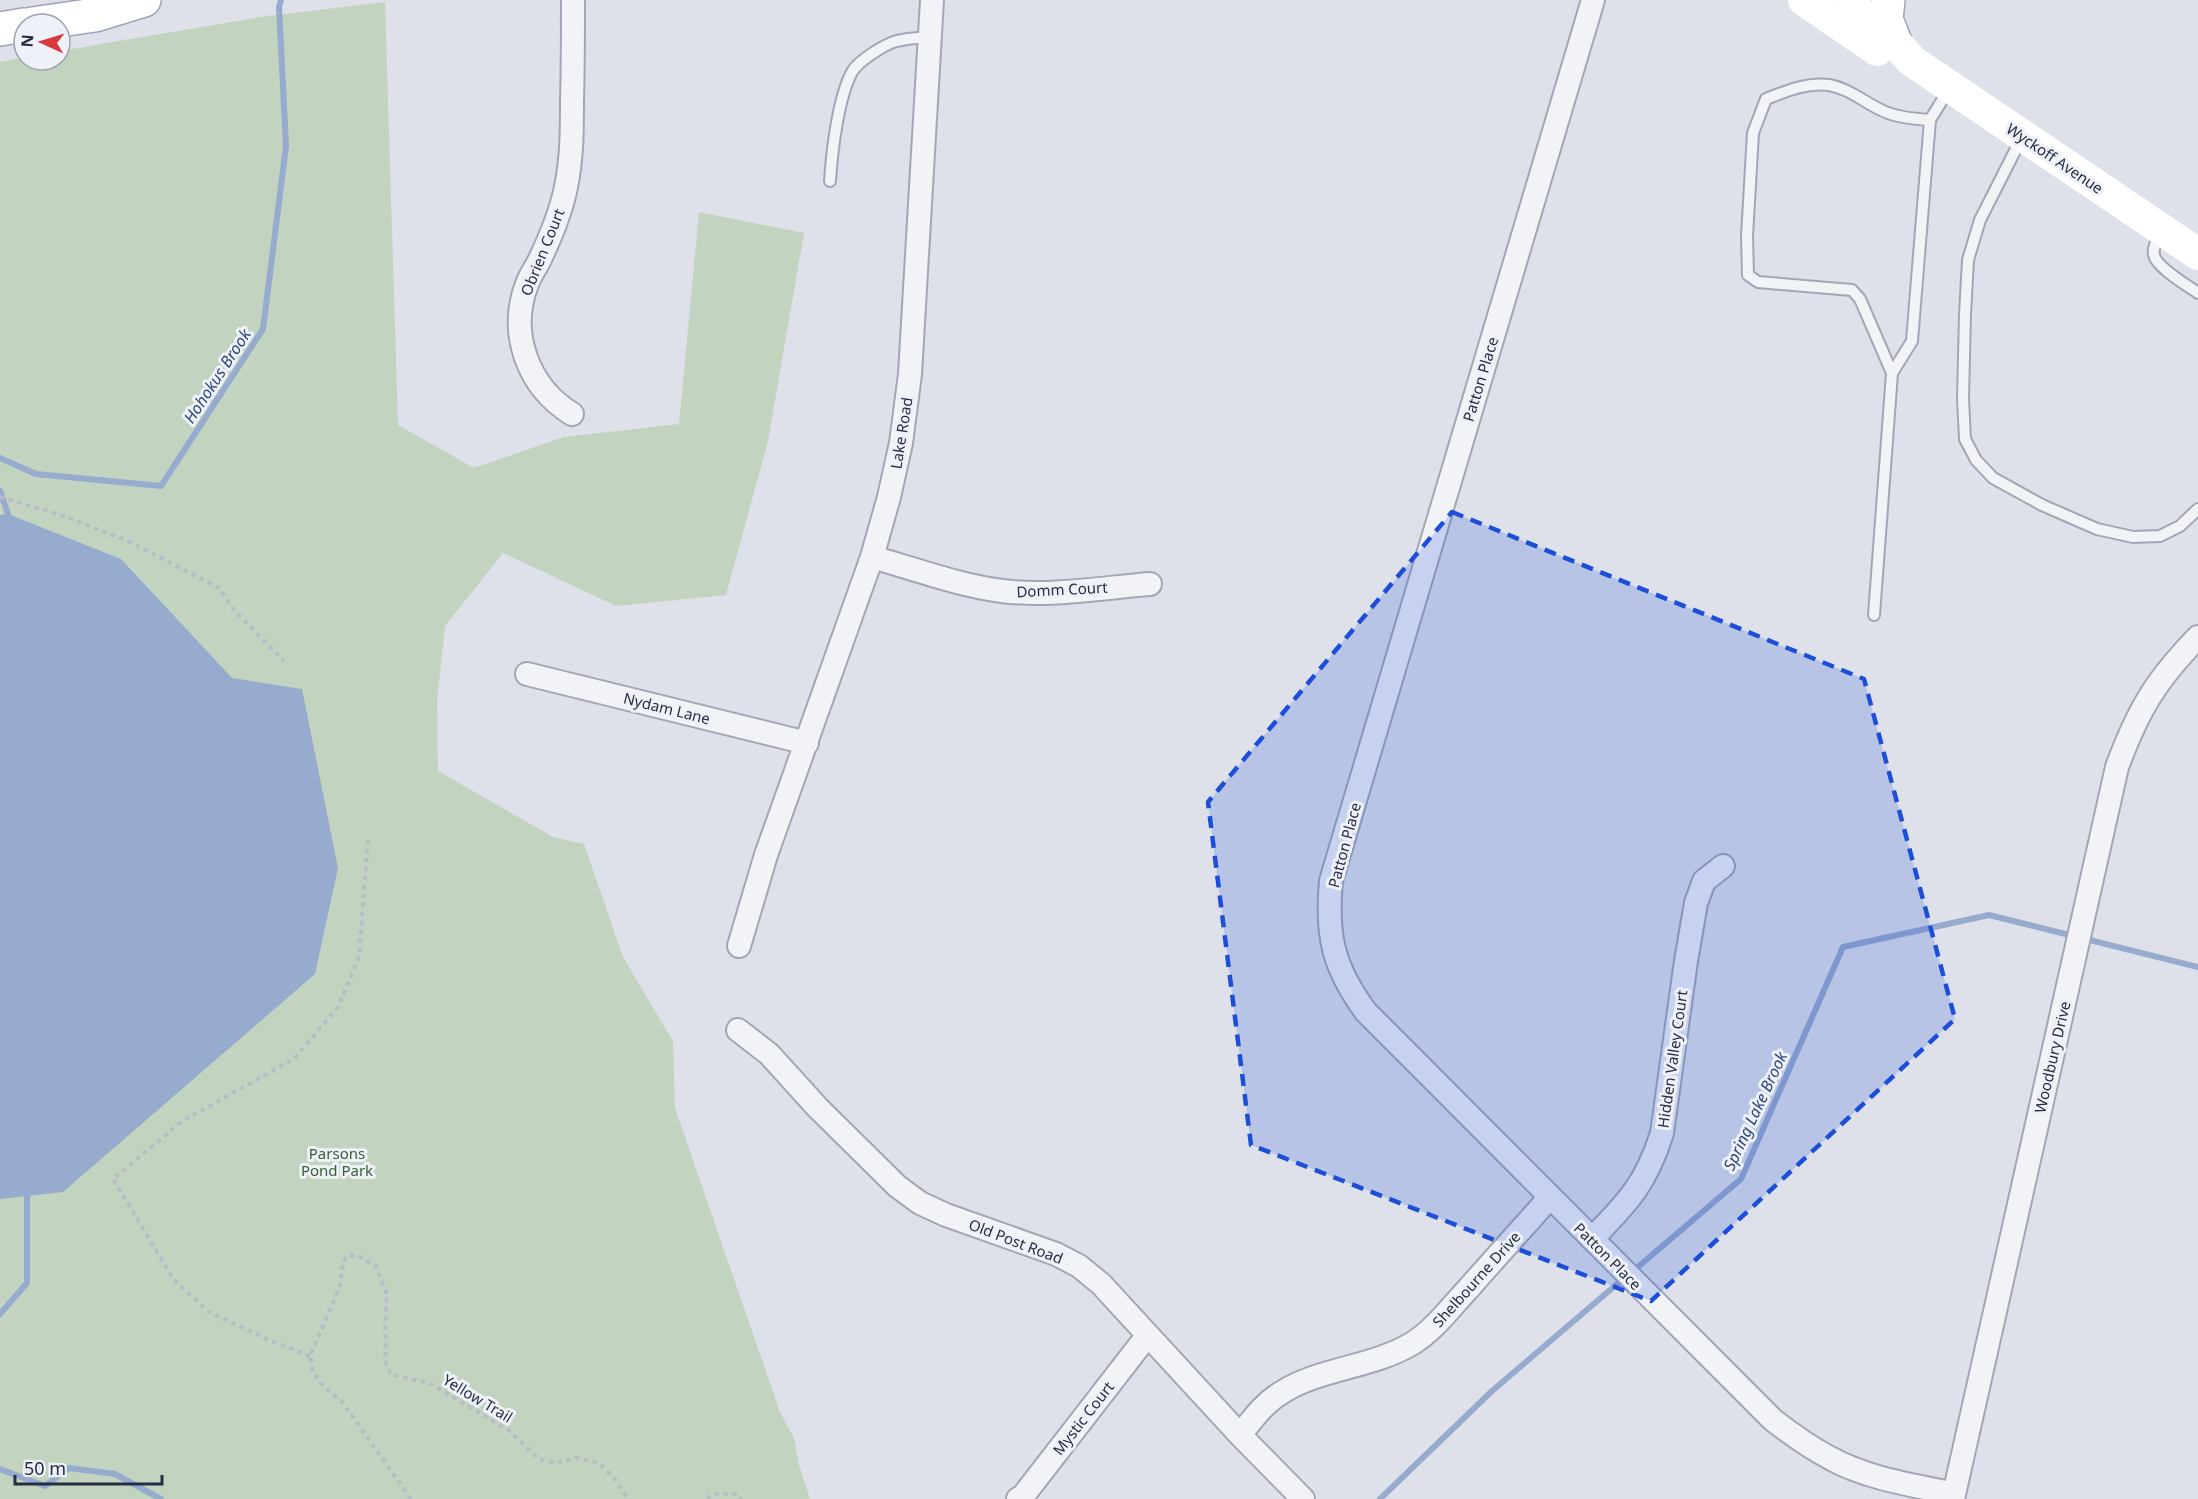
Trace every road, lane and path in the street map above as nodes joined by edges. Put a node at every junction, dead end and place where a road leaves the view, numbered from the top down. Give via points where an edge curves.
1 (144, 0) edge
2 (573, 0) edge
3 (932, 0) edge
4 (1593, 0) edge
5 (1804, 0) edge
6 (1850, 0) edge
7 (1888, 0) edge
8 (72, 18) edge
9 (929, 37) junction
10 (1903, 52) junction
11 (1951, 87) junction
12 (1930, 120) junction
13 (2023, 136) junction
14 (830, 181) dead end
15 (2162, 230) junction
16 (2198, 254) edge
17 (2198, 293) edge
18 (1892, 373) junction
19 (572, 414) dead end
20 (0, 496) edge
21 (2198, 509) edge
22 (872, 556) junction
23 (1149, 584) dead end
24 (1874, 615) dead end
25 (2198, 637) edge
26 (284, 661) dead end
27 (527, 674) dead end
28 (807, 742) junction
29 (368, 838) dead end
30 (1723, 866) dead end
31 (739, 946) dead end
32 (738, 1030) dead end
33 (1550, 1197) junction
34 (1592, 1239) junction
35 (1147, 1336) junction
36 (310, 1356) junction
37 (1240, 1435) junction
38 (1954, 1496) edge
39 (411, 1499) edge
40 (628, 1499) edge
41 (707, 1499) edge
42 (741, 1499) edge
43 (1018, 1499) edge
44 (1304, 1499) edge

1 - 8 main road
2 - 19 street, Obrien Court via 572,147 566,187 555,225 527,283 519,327 532,372 545,392
3 - 9 street, Lake Road
4 - 33 street, Patton Place via 1331,881 1328,910 1339,968 1366,1012
5 - 10 main road, Wyckoff Avenue via 1887,57
6 - 10 main road, Wyckoff Avenue via 1866,20
7 - 10 main road via 1886,19
9 - 14 lane via 895,41 853,70 845,89
9 - 22 street, Lake Road via 910,374 901,443
10 - 11 main road, Wyckoff Avenue
11 - 12 lane
11 - 13 main road, Wyckoff Avenue
12 - 18 lane via 1912,340
12 - 18 lane via 1887,113 1859,96 1829,85 1795,88 1766,99 1753,133 1748,275 1758,282 1852,290 1860,299
13 - 15 main road, Wyckoff Avenue
13 - 21 lane via 1980,220 1968,260 1965,440 1976,460 1994,478 2097,529 2133,537 2160,536 2180,526
15 - 16 main road, Wyckoff Avenue
15 - 17 lane via 2153,253 2155,259
18 - 24 lane
20 - 26 path via 128,541 219,588 234,610
22 - 23 street, Domm Court via 966,585 1004,591 1041,593
22 - 28 street, Lake Road
25 - 38 street, Woodbury Drive via 2170,666 2147,699 2117,767
27 - 28 street, Nydam Lane
28 - 31 street, Lake Road via 769,845
29 - 36 path via 359,957 338,1007 295,1058 181,1122 113,1179 174,1280 209,1312
30 - 34 street, Hidden Valley Court via 1704,881 1696,903 1662,1134 1654,1160 1623,1208
32 - 35 street, Old Post Road via 770,1054 897,1186 946,1215 1079,1266 1101,1284
33 - 34 street, Patton Place
33 - 37 street, Shelbourne Drive via 1434,1327 1387,1357 1302,1382 1281,1393 1264,1406
34 - 38 street, Patton Place via 1773,1420 1799,1440 1868,1474
35 - 37 street, Old Post Road
35 - 43 street, Mystic Court
36 - 39 path via 320,1383 342,1402
36 - 40 path, Yellow Trail via 339,1286 343,1261 346,1256 356,1255 375,1265 387,1294 386,1365 391,1374 429,1383 508,1430 539,1459 557,1463 576,1458 599,1463
37 - 44 street, Old Post Road
41 - 42 path via 714,1494 738,1494

